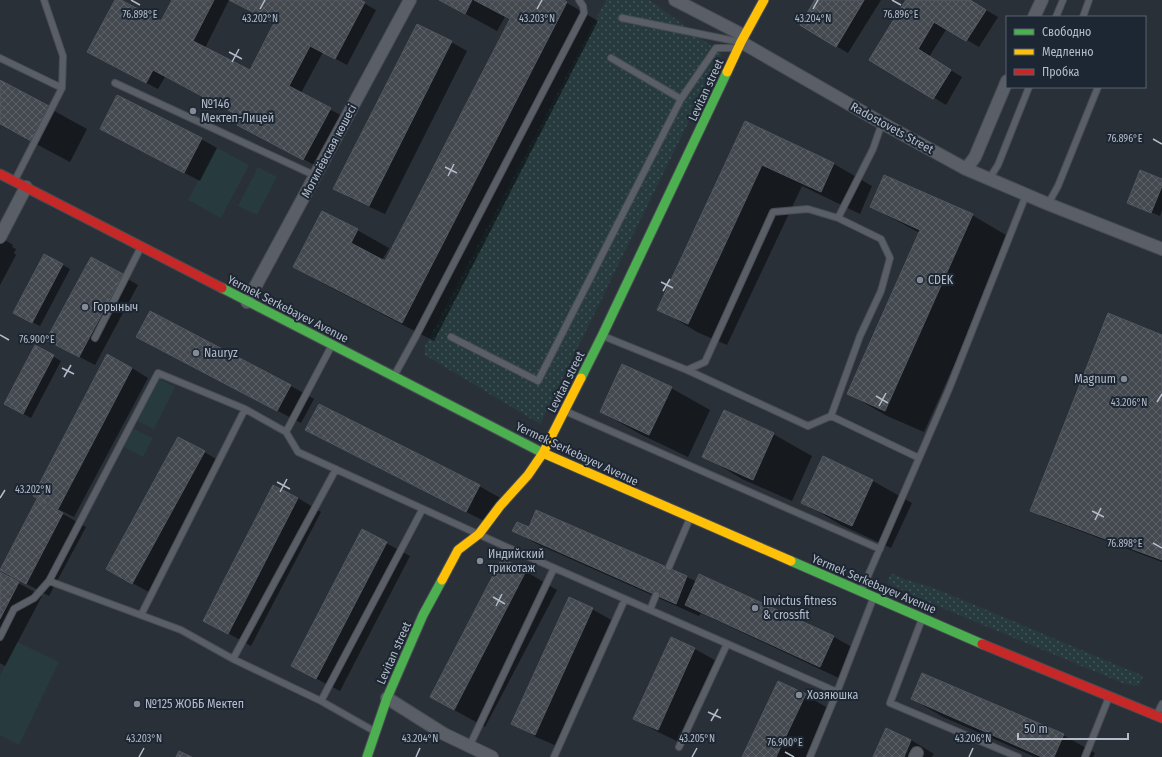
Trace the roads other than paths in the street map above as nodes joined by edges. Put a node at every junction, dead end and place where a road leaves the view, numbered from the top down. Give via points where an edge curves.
1 (44, 0) edge
2 (410, 0) edge
3 (578, 0) edge
4 (675, 0) edge
5 (764, 0) edge
6 (1042, 0) edge
7 (1063, 0) edge
8 (1089, 0) edge
9 (1034, 16) edge
10 (1056, 16) edge
11 (1083, 16) edge
12 (622, 18) dead end
13 (740, 42) junction
14 (0, 58) edge
15 (611, 58) dead end
16 (115, 83) dead end
17 (1006, 83) edge
18 (62, 88) junction
19 (1029, 88) edge
20 (1098, 88) edge
21 (681, 99) junction
22 (882, 123) junction
23 (966, 168) junction
24 (0, 174) edge
25 (316, 176) junction
26 (989, 179) junction
27 (14, 181) junction
28 (26, 187) junction
29 (1026, 195) junction
30 (1048, 204) junction
31 (838, 218) junction
32 (0, 237) edge
33 (141, 247) junction
34 (1162, 249) edge
35 (247, 302) junction
36 (602, 336) junction
37 (451, 337) dead end
38 (95, 338) dead end
39 (332, 345) junction
40 (687, 370) junction
41 (393, 377) junction
42 (245, 409) junction
43 (564, 410) junction
44 (831, 416) junction
45 (286, 432) junction
46 (543, 453) junction
47 (920, 458) junction
48 (336, 469) junction
49 (422, 510) junction
50 (690, 518) junction
51 (479, 534) junction
52 (880, 549) junction
53 (669, 567) dead end
54 (554, 568) junction
55 (49, 581) junction
56 (862, 592) junction
57 (656, 595) dead end
58 (874, 598) junction
59 (625, 599) junction
60 (650, 610) junction
61 (141, 615) junction
62 (922, 618) junction
63 (0, 637) edge
64 (726, 644) junction
65 (233, 660) junction
66 (837, 692) junction
67 (1109, 697) junction
68 (387, 698) junction
69 (320, 701) junction
70 (1162, 704) edge
71 (1159, 717) edge
72 (375, 732) junction
73 (469, 747) junction
74 (679, 748) dead end
75 (367, 757) edge
76 (492, 757) edge
77 (554, 757) edge
78 (810, 757) edge
79 (1018, 757) edge
80 (1085, 757) edge

1 - 18 lane via 63,56
2 - 25 street, Могилёвская көшесі
3 - 41 lane via 583,6 584,13
4 - 13 street, Radostovets Street
5 - 13 street, Levitan street
6 - 9 street
7 - 10 lane
8 - 11 lane
12 - 13 lane, Radostovets Street
13 - 21 lane via 716,48
13 - 22 street, Radostovets Street
13 - 36 street, Levitan street
14 - 18 lane
15 - 21 lane
16 - 25 lane
17 - 23 street via 975,157
18 - 27 lane
19 - 26 lane via 998,165
20 - 30 lane via 1058,186
21 - 37 lane via 538,381
22 - 23 street, Radostovets Street
22 - 31 lane
23 - 26 street, Radostovets Street
24 - 27 street, Yermek Serkebayev Avenue
25 - 35 street, Могилёвская көшесі
26 - 29 street, Radostovets Street
27 - 28 street, Yermek Serkebayev Avenue
28 - 32 street
28 - 33 street, Yermek Serkebayev Avenue
29 - 30 street, Radostovets Street
29 - 47 lane
30 - 34 street, Radostovets Street
31 - 40 lane via 808,209 773,212 706,362
31 - 44 lane via 880,240 890,258 881,291 860,336
33 - 35 street, Yermek Serkebayev Avenue
33 - 38 lane
35 - 39 street, Yermek Serkebayev Avenue
36 - 40 lane
36 - 43 street, Levitan street
39 - 41 street, Yermek Serkebayev Avenue
39 - 45 lane
40 - 44 lane via 808,426
41 - 46 street, Yermek Serkebayev Avenue
42 - 45 lane
42 - 55 lane via 158,374
42 - 61 lane
43 - 46 street, Levitan street
43 - 52 lane
44 - 47 lane
45 - 48 lane via 298,452
46 - 50 street, Yermek Serkebayev Avenue
46 - 51 street, Levitan street
47 - 52 lane
48 - 49 lane
48 - 65 lane
49 - 51 lane
49 - 69 lane
50 - 53 lane
50 - 56 street, Yermek Serkebayev Avenue
51 - 54 lane
51 - 68 street, Levitan street via 458,550 424,615
52 - 56 lane
54 - 59 lane
54 - 73 lane
55 - 61 lane
55 - 63 lane via 34,598 14,609
56 - 58 street, Yermek Serkebayev Avenue
57 - 60 lane
58 - 62 street, Yermek Serkebayev Avenue
58 - 66 lane
59 - 60 lane
59 - 77 lane
60 - 64 lane
61 - 65 lane via 181,630
62 - 67 street, Yermek Serkebayev Avenue
62 - 79 lane via 890,704
64 - 66 lane
64 - 74 lane
65 - 69 lane
66 - 78 lane
67 - 71 street, Yermek Serkebayev Avenue
67 - 80 lane
68 - 72 street, Levitan street
68 - 73 street
69 - 72 lane
70 - 71 lane
72 - 75 street, Levitan street
73 - 76 street

